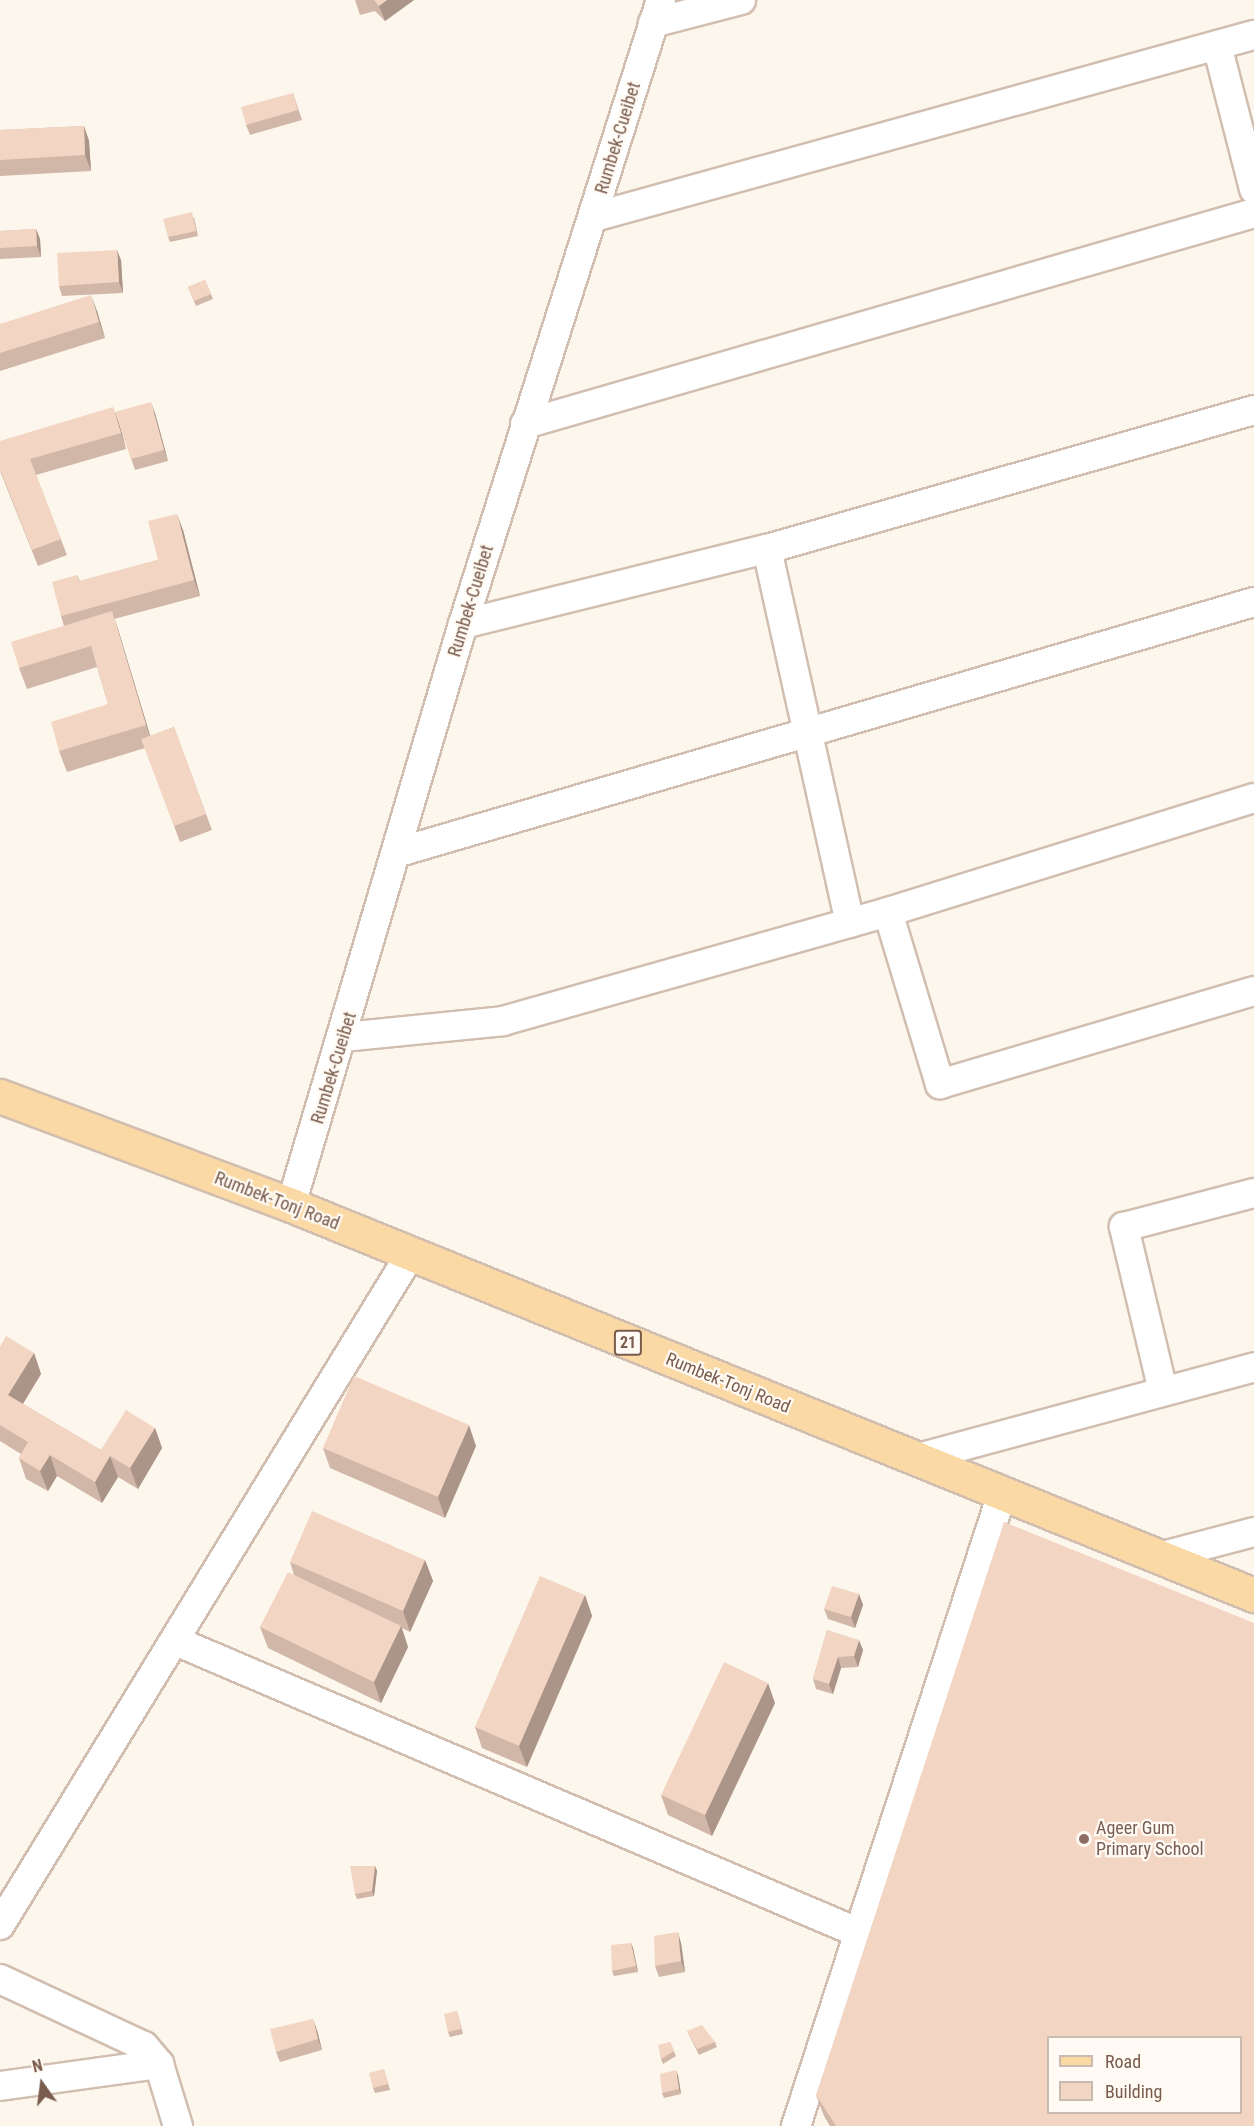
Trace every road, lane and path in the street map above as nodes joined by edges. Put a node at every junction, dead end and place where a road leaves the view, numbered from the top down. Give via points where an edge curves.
1 (741, 0) edge
2 (657, 12) edge
3 (1254, 35) edge
4 (1217, 45) junction
5 (1254, 189) edge
6 (1254, 213) edge
7 (594, 217) junction
8 (1254, 410) edge
9 (525, 424) junction
10 (767, 549) junction
11 (1254, 602) edge
12 (463, 624) junction
13 (811, 731) junction
14 (1254, 798) edge
15 (399, 852) junction
16 (888, 912) junction
17 (850, 923) junction
18 (1254, 991) edge
19 (344, 1037) junction
20 (0, 1096) edge
21 (1254, 1193) edge
22 (291, 1205) junction
23 (410, 1255) junction
24 (1254, 1367) edge
25 (1163, 1391) junction
26 (914, 1459) junction
27 (1002, 1494) junction
28 (1254, 1532) edge
29 (1159, 1557) junction
30 (1254, 1595) edge
31 (178, 1642) junction
32 (0, 1925) edge
33 (859, 1933) junction
34 (0, 1979) edge
35 (159, 2064) junction
36 (0, 2086) edge
37 (178, 2126) edge
38 (796, 2126) edge

1 - 2 street
2 - 7 street, Rumbek-Cueibet
3 - 4 street
4 - 5 street
4 - 7 street
6 - 9 street
7 - 9 street, Rumbek-Cueibet
8 - 10 street
9 - 12 street, Rumbek-Cueibet
10 - 12 street
10 - 13 street
11 - 13 street
12 - 15 street, Rumbek-Cueibet
13 - 15 street
13 - 17 street
14 - 16 street
15 - 19 street, Rumbek-Cueibet
16 - 17 street
16 - 18 street via 940,1084
17 - 19 street via 503,1021
19 - 22 street, Rumbek-Cueibet
20 - 22 main road, Rumbek-Tonj Road / 21
21 - 25 street via 1124,1227
22 - 23 main road, Rumbek-Tonj Road / 21
23 - 26 main road, Rumbek-Tonj Road / 21
23 - 31 street
24 - 25 street
25 - 26 street
26 - 27 main road, Rumbek-Tonj Road / 21
27 - 29 main road, Rumbek-Tonj Road / 21
27 - 33 street
28 - 29 street
29 - 30 main road, Rumbek-Tonj Road / 21
31 - 32 street
31 - 33 street
33 - 38 street
34 - 35 street via 144,2046
35 - 36 street
35 - 37 street

